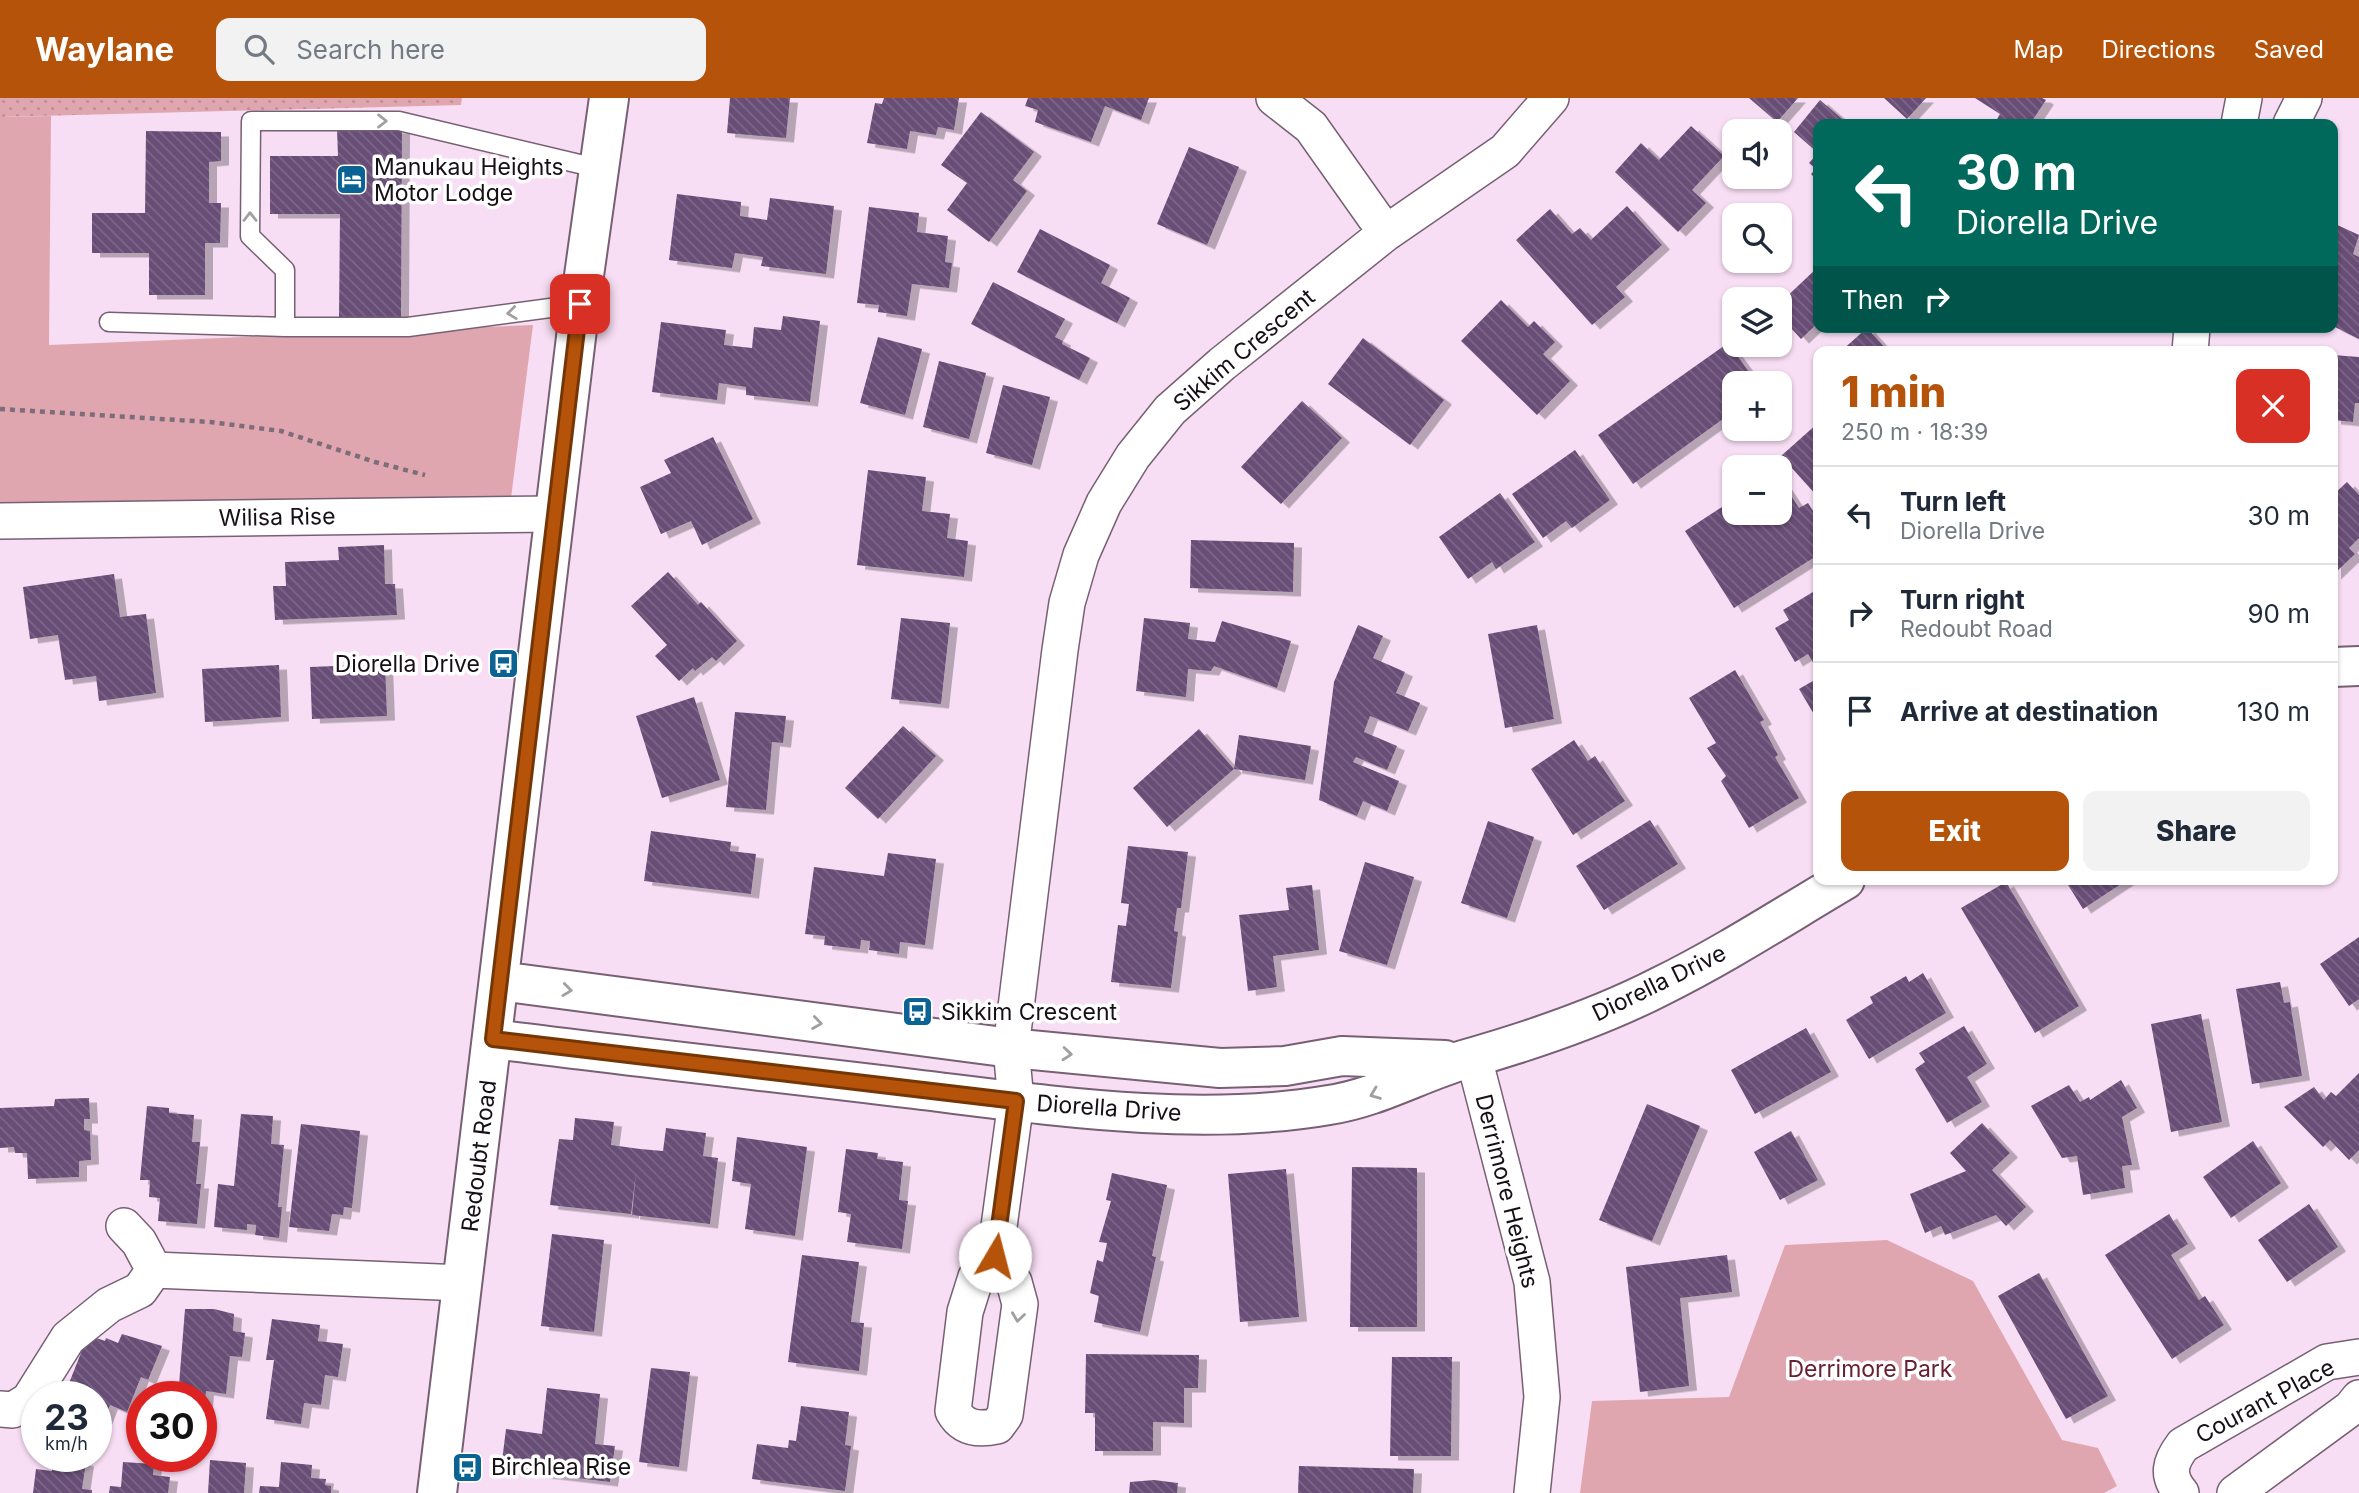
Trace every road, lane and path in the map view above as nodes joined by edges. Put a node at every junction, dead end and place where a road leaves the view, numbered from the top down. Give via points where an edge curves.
1 (588, 98) edge
2 (609, 98) edge
3 (1274, 98) edge
4 (1550, 98) edge
5 (2244, 98) edge
6 (2304, 98) edge
7 (1308, 113) edge
8 (2240, 119) edge
9 (2294, 119) edge
10 (588, 166) junction
11 (1386, 233) junction
12 (582, 291) junction
13 (109, 322) dead end
14 (285, 327) junction
15 (0, 409) edge
16 (374, 462) dead end
17 (554, 514) junction
18 (0, 521) edge
19 (2359, 666) edge
20 (2338, 667) edge
21 (1837, 885) edge
22 (499, 981) junction
23 (757, 1015) junction
24 (493, 1039) junction
25 (1010, 1048) junction
26 (1468, 1059) junction
27 (1264, 1066) junction
28 (751, 1070) junction
29 (1016, 1101) junction
30 (1269, 1112) junction
31 (124, 1226) dead end
32 (995, 1256) dead end
33 (154, 1270) junction
34 (463, 1283) junction
35 (2359, 1357) edge
36 (2359, 1398) edge
37 (0, 1409) edge
38 (437, 1493) edge
39 (1532, 1493) edge
40 (2181, 1493) edge
41 (2235, 1493) edge

1 - 10 street, Redoubt Road
2 - 12 street, Redoubt Road
3 - 7 street
4 - 11 street, Sikkim Crescent via 1505,151
5 - 8 street
6 - 9 street
7 - 11 street
10 - 12 street, Redoubt Road
14 -> 10 lane via 285,270 250,236 251,121 399,121
11 - 25 street, Sikkim Crescent via 1170,410 1133,456 1104,503 1081,555 1067,603
12 -> 14 lane via 408,327
12 - 17 street, Redoubt Road
13 - 14 lane
15 - 16 path via 281,430
17 - 18 street, Wilisa Rise
17 - 22 street, Redoubt Road
19 - 20 street
21 - 26 street, Diorella Drive via 1660,987 1588,1018
22 -> 23 street, Diorella Drive
22 - 24 street, Redoubt Road
23 -> 25 street, Diorella Drive
23 - 28 street
24 - 28 street, Diorella Drive
24 - 34 street, Redoubt Road
25 -> 27 street, Diorella Drive via 1220,1068
25 - 29 street, Sikkim Crescent
26 - 27 street, Diorella Drive via 1342,1056
26 -> 30 street, Diorella Drive via 1363,1098
26 - 39 street, Derrimore Heights via 1532,1282 1542,1397
27 - 30 street
28 - 29 street, Diorella Drive
29 - 30 street, Diorella Drive via 1133,1112
29 - 32 street, Sikkim Crescent
31 - 33 street
33 - 34 street
33 - 37 street via 140,1290 109,1305 68,1338 29,1400 13,1410
34 - 38 street, Redoubt Road
35 - 40 street, Courant Place via 2327,1363 2183,1445 2172,1459 2171,1471
36 - 41 street, Courant Place

